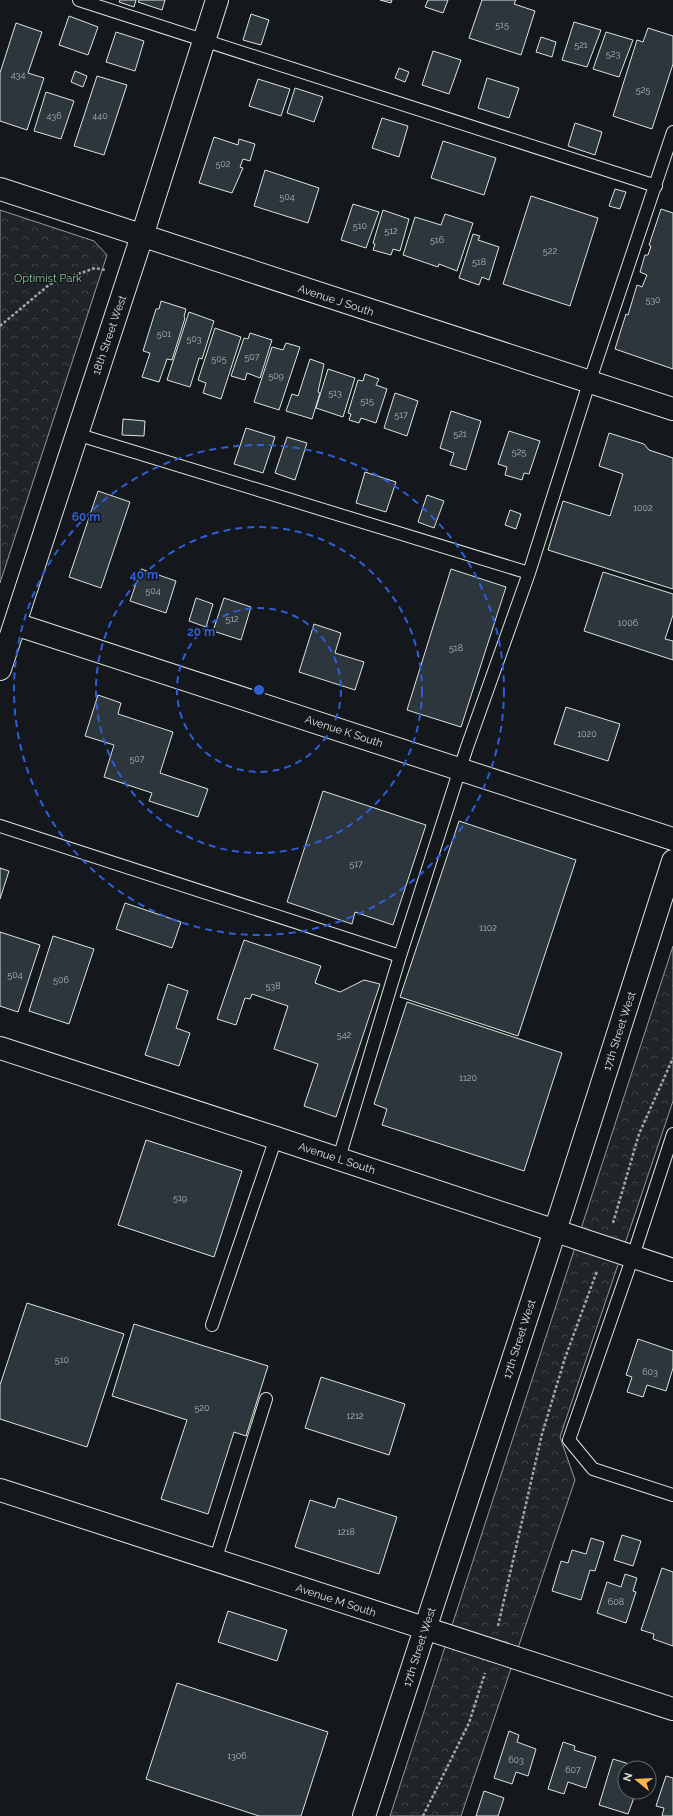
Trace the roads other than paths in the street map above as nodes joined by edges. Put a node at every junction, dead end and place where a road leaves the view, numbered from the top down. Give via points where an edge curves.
1 (79, 0) edge
2 (217, 0) edge
3 (203, 41) junction
4 (673, 132) edge
5 (656, 186) junction
6 (0, 189) edge
7 (142, 236) junction
8 (589, 383) junction
9 (673, 409) edge
10 (76, 434) junction
11 (529, 573) junction
12 (15, 624) junction
13 (0, 669) edge
14 (460, 768) junction
15 (0, 826) edge
16 (673, 838) edge
17 (673, 861) edge
18 (400, 956) junction
19 (0, 1048) edge
20 (673, 1134) edge
21 (276, 1138) junction
22 (339, 1158) junction
23 (555, 1231) junction
24 (633, 1256) junction
25 (673, 1270) edge
26 (212, 1326) dead end
27 (266, 1399) dead end
28 (0, 1490) edge
29 (673, 1495) edge
30 (215, 1560) junction
31 (424, 1629) junction
32 (673, 1709) edge
33 (364, 1816) edge

1 - 3 lane
2 - 3 street, 18th Street West
3 - 5 lane
3 - 7 street, 18th Street West
4 - 5 lane
5 - 8 lane
6 - 7 street, Avenue J South
7 - 8 street, Avenue J South
7 - 10 street, 18th Street West
8 - 9 street, Avenue J South
8 - 11 lane
10 - 11 lane
10 - 12 street, 18th Street West
11 - 14 lane
12 - 13 street, 18th Street West
12 - 14 street, Avenue K South
14 - 16 street, Avenue K South
14 - 18 lane
15 - 18 lane
17 - 23 street, 17th Street West
18 - 22 lane
19 - 21 street, Avenue L South
20 - 24 lane
21 - 22 street, Avenue L South
21 - 26 lane
22 - 23 street, Avenue L South
23 - 24 street, Avenue L South
23 - 31 street, 17th Street West
24 - 25 street, Avenue L South
24 - 29 lane via 569,1440 593,1469
27 - 30 lane
28 - 30 street, Avenue M South
30 - 31 street, Avenue M South
31 - 32 street, Avenue M South
31 - 33 street, 17th Street West

